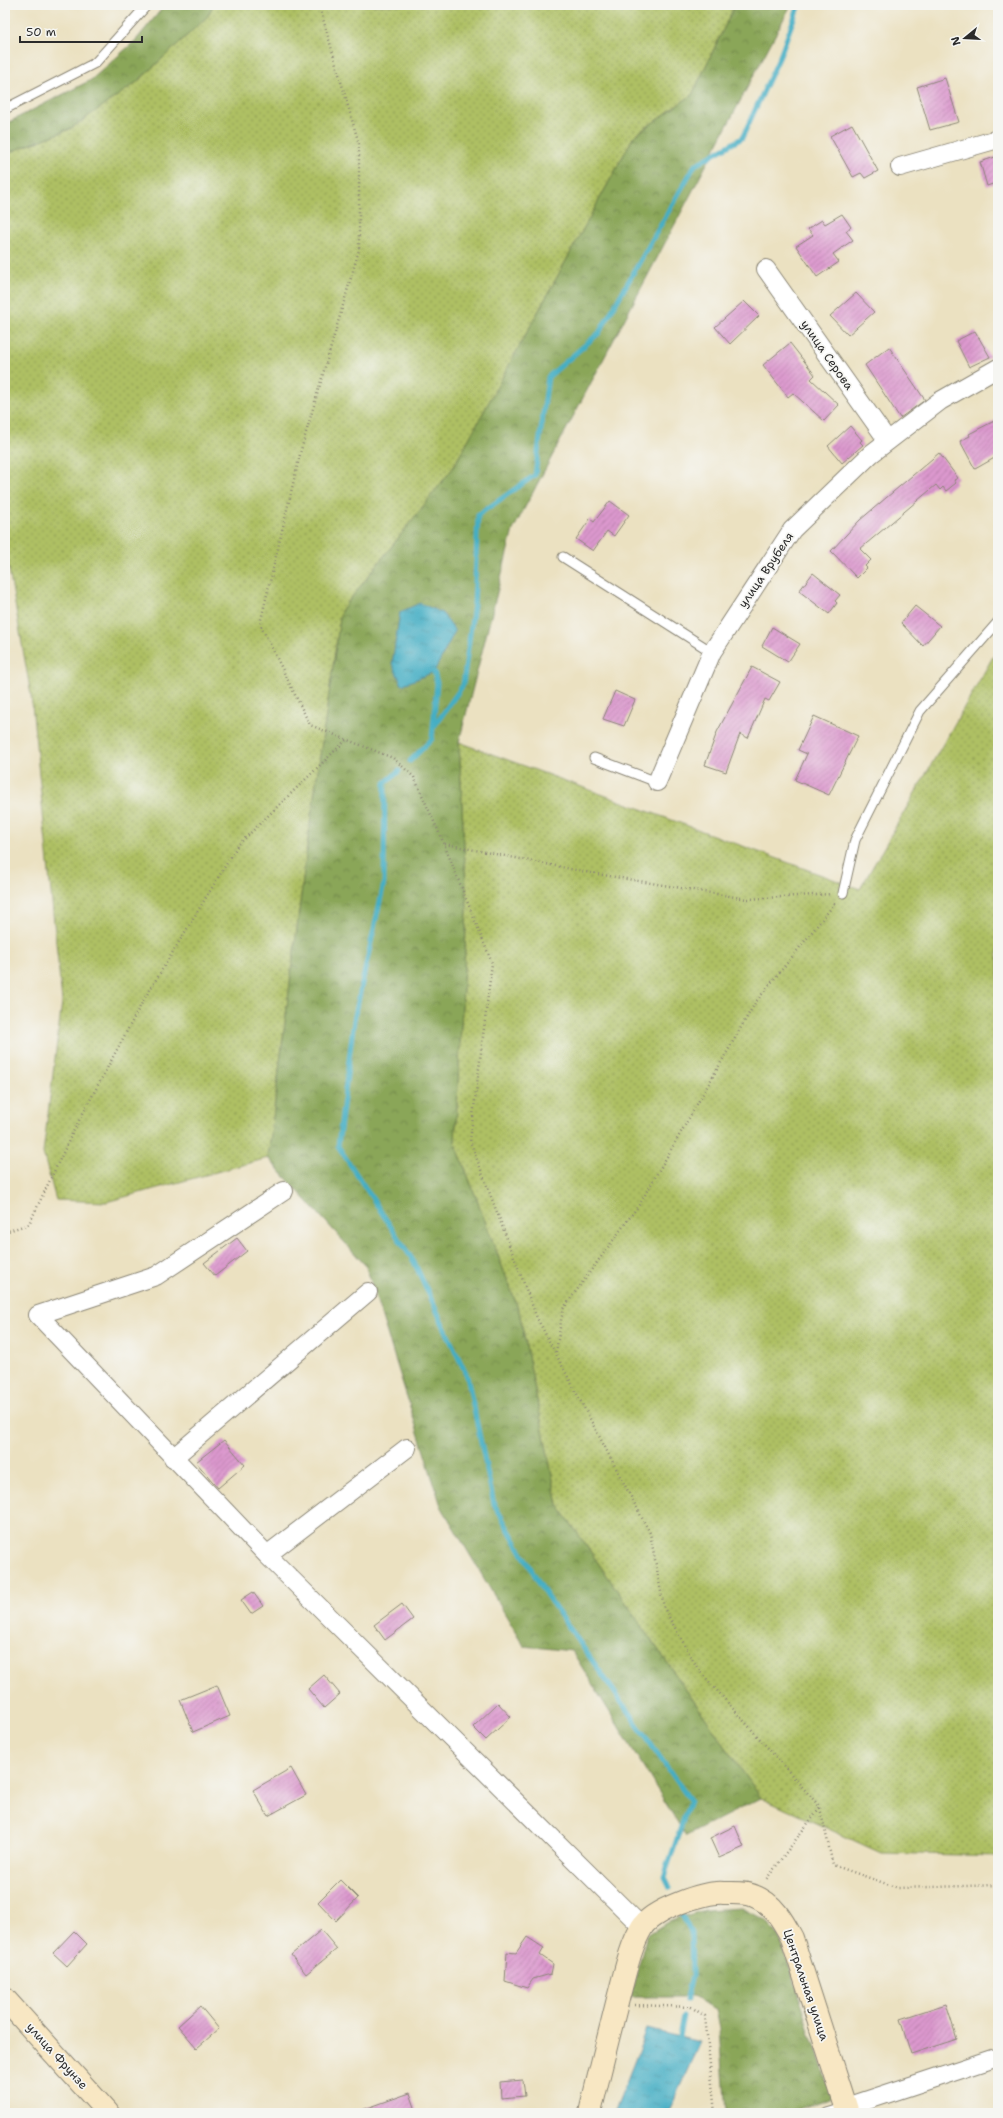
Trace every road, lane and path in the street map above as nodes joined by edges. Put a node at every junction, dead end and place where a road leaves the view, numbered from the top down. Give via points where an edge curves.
1 (147, 5) edge
2 (319, 5) edge
3 (5, 110) edge
4 (998, 139) edge
5 (900, 167) dead end
6 (766, 269) dead end
7 (998, 368) edge
8 (888, 441) junction
9 (563, 557) dead end
10 (998, 622) edge
11 (712, 652) junction
12 (346, 740) junction
13 (594, 758) dead end
14 (658, 782) joint
15 (444, 844) junction
16 (843, 893) junction
17 (284, 1190) dead end
18 (5, 1232) edge
19 (368, 1292) dead end
20 (556, 1353) junction
21 (407, 1448) dead end
22 (174, 1458) junction
23 (267, 1555) junction
24 (820, 1807) junction
25 (998, 1885) edge
26 (754, 1895) junction
27 (643, 1925) junction
28 (5, 1999) edge
29 (617, 2004) junction
30 (998, 2057) edge
31 (841, 2111) edge
32 (108, 2113) edge
33 (590, 2113) edge
34 (716, 2113) edge

1 - 3 lane via 96,64
2 - 12 path via 359,144 359,250 301,450 260,624 310,725
4 - 5 street
6 - 8 street, улица Серова
7 - 8 street, улица Врубеля via 940,401
8 - 11 street, улица Врубеля via 871,454 792,530
9 - 11 lane
10 - 16 lane via 920,711 855,840
11 - 14 street, улица Врубеля
12 - 15 path via 393,758 414,777
12 - 18 path via 238,844 143,1001 73,1132 29,1224
13 - 14 lane
15 - 16 path via 591,874 747,899
15 - 20 path via 492,963 470,1142 538,1318
16 - 20 path via 755,1003 641,1202 563,1308
17 - 22 street via 156,1276 38,1315
19 - 22 street
20 - 24 path via 650,1532 664,1608 698,1669
21 - 23 street
22 - 23 street
23 - 27 street
24 - 25 path via 833,1865 898,1888
24 - 26 path
26 - 27 street, Центральная улица via 720,1892 694,1897 669,1907
26 - 31 street, Центральная улица via 770,1905 792,1938
27 - 29 street via 632,1950
28 - 32 street, улица Фрунзе
29 - 33 street
29 - 34 path via 691,2007 704,2016
30 - 31 street

